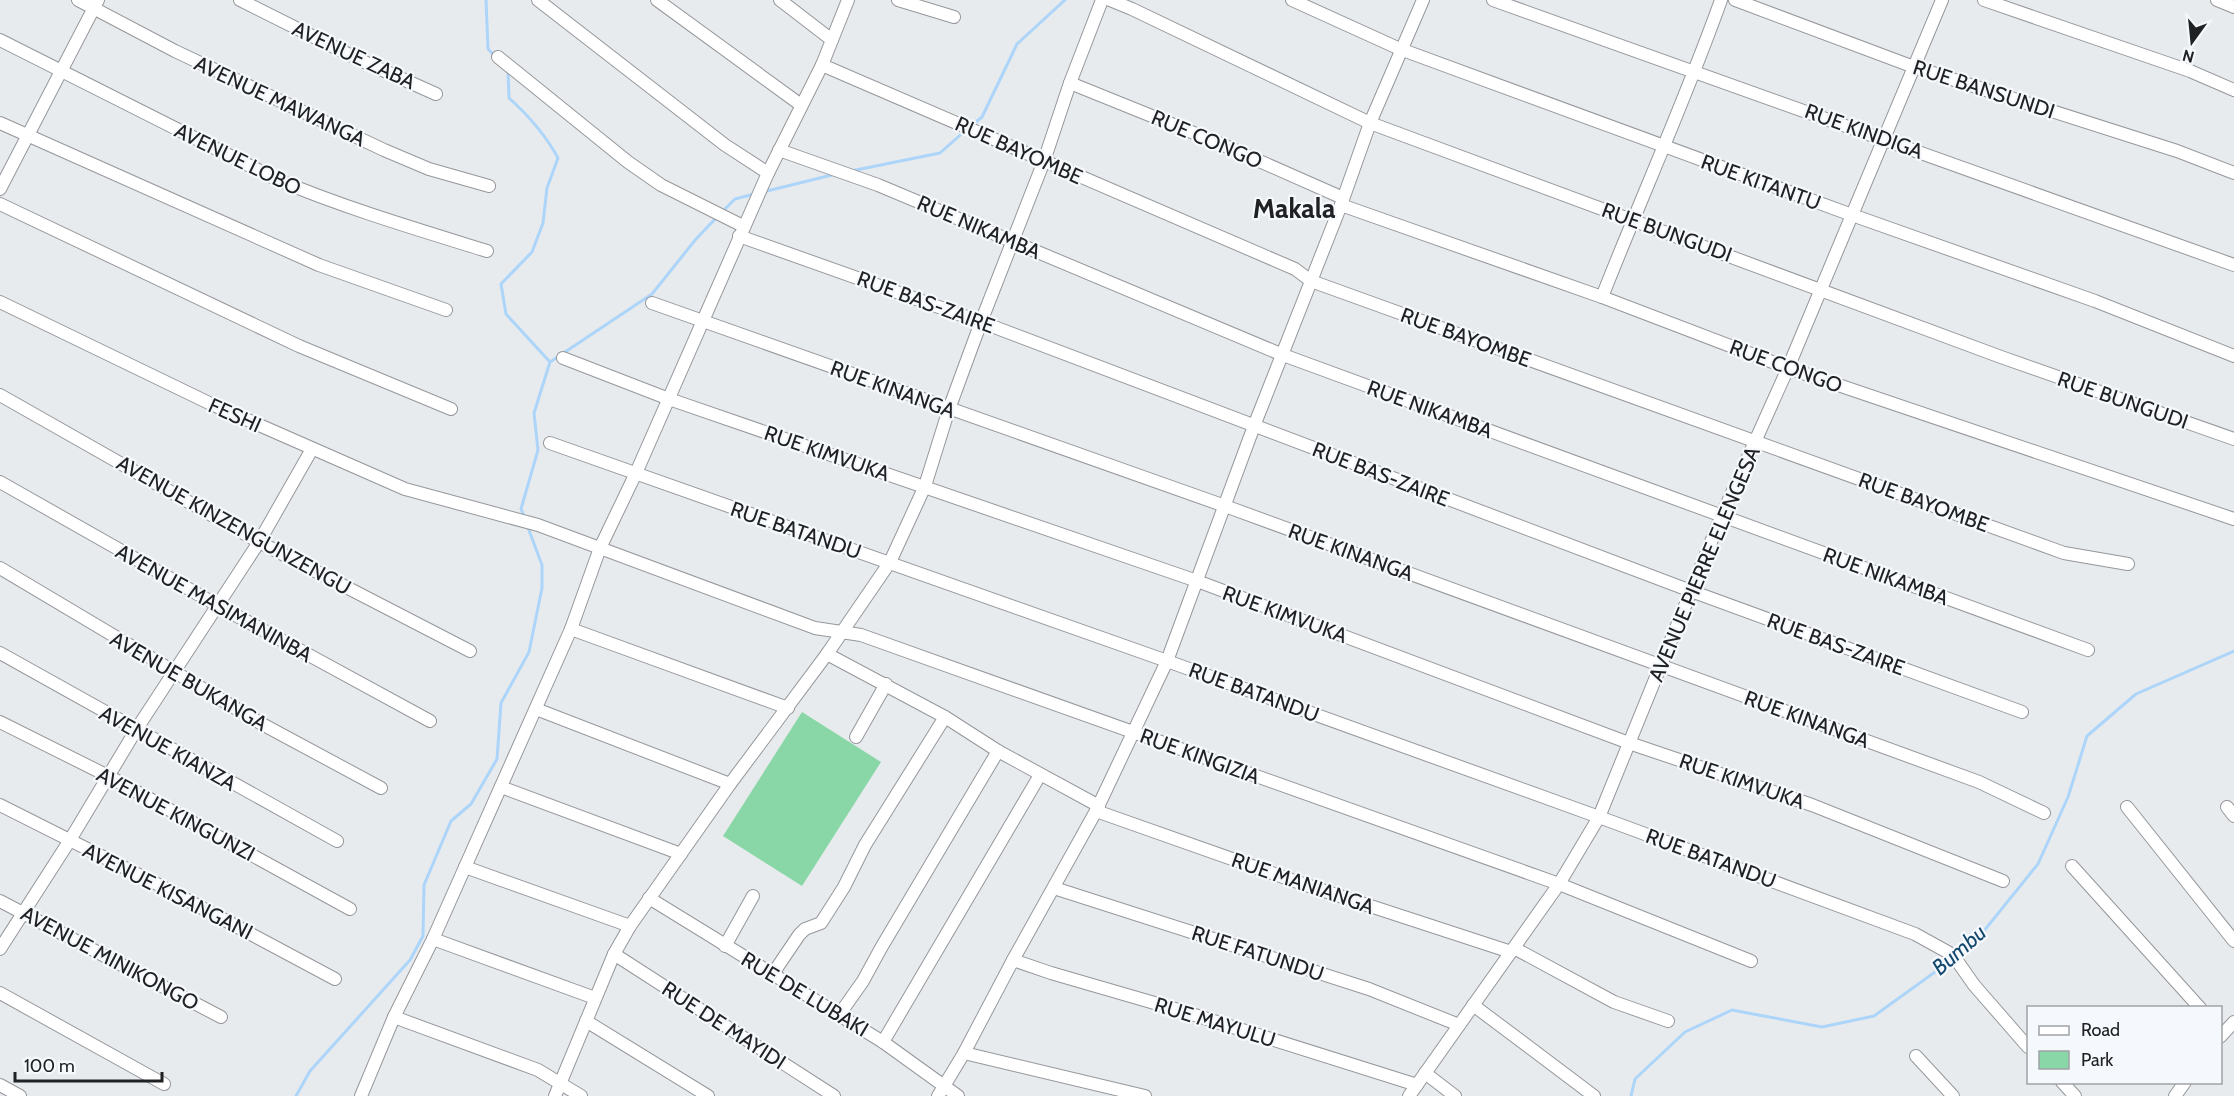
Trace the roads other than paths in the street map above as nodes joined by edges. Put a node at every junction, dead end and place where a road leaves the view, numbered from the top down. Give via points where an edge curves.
1 (78, 0) edge
2 (240, 0) edge
3 (538, 0) edge
4 (657, 0) edge
5 (780, 0) edge
6 (848, 0) edge
7 (898, 0) edge
8 (1102, 0) edge
9 (1110, 0) edge
10 (1292, 0) edge
11 (1423, 0) edge
12 (1493, 0) edge
13 (1721, 0) edge
14 (1735, 0) edge
15 (1942, 0) edge
16 (1984, 0) edge
17 (2217, 0) edge
18 (95, 4) edge
19 (2234, 7) edge
20 (954, 17) dead end
21 (0, 40) edge
22 (832, 40) junction
23 (1400, 49) junction
24 (498, 57) dead end
25 (822, 65) junction
26 (1914, 67) junction
27 (61, 71) junction
28 (1695, 71) junction
29 (1070, 83) junction
30 (2234, 90) edge
31 (436, 94) dead end
32 (801, 105) junction
33 (0, 123) edge
34 (1370, 123) junction
35 (29, 136) junction
36 (1886, 139) junction
37 (1664, 147) junction
38 (779, 150) junction
39 (1044, 162) junction
40 (768, 173) junction
41 (2234, 173) edge
42 (489, 186) dead end
43 (0, 189) edge
44 (1342, 201) junction
45 (0, 204) edge
46 (1852, 215) junction
47 (1632, 220) junction
48 (741, 231) junction
49 (1013, 242) junction
50 (488, 251) dead end
51 (2234, 265) edge
52 (1311, 281) junction
53 (1821, 289) junction
54 (1602, 297) junction
55 (0, 302) edge
56 (652, 303) dead end
57 (446, 310) dead end
58 (703, 322) junction
59 (981, 322) junction
60 (1283, 355) junction
61 (2234, 356) edge
62 (563, 358) dead end
63 (1788, 368) junction
64 (0, 394) edge
65 (669, 399) junction
66 (451, 409) dead end
67 (949, 409) junction
68 (1254, 426) junction
69 (2234, 439) edge
70 (1755, 440) junction
71 (550, 443) dead end
72 (312, 449) junction
73 (636, 473) junction
74 (0, 482) edge
75 (925, 486) junction
76 (1225, 506) junction
77 (1722, 515) junction
78 (2234, 519) edge
79 (260, 542) junction
80 (600, 548) junction
81 (890, 562) junction
82 (2128, 564) dead end
83 (0, 568) edge
84 (1197, 581) junction
85 (1691, 591) junction
86 (217, 605) junction
87 (571, 629) junction
88 (840, 632) junction
89 (2088, 650) dead end
90 (470, 651) dead end
91 (0, 653) edge
92 (826, 654) junction
93 (1167, 661) junction
94 (1662, 666) junction
95 (174, 673) junction
96 (886, 684) junction
97 (788, 708) junction
98 (536, 709) junction
99 (2022, 712) dead end
100 (945, 717) junction
101 (430, 721) dead end
102 (0, 722) edge
103 (136, 730) junction
104 (1134, 732) junction
105 (856, 737) dead end
106 (1629, 743) junction
107 (998, 751) junction
108 (1040, 775) junction
109 (108, 777) junction
110 (730, 784) junction
111 (501, 787) junction
112 (381, 788) dead end
113 (0, 805) edge
114 (2127, 807) dead end
115 (1097, 808) junction
116 (2044, 813) dead end
117 (1599, 817) junction
118 (70, 840) junction
119 (337, 841) dead end
120 (681, 854) junction
121 (2072, 866) dead end
122 (465, 867) junction
123 (2003, 881) dead end
124 (1559, 884) junction
125 (1054, 888) junction
126 (753, 896) dead end
127 (649, 898) junction
128 (0, 901) edge
129 (350, 909) dead end
130 (24, 913) junction
131 (630, 926) junction
132 (433, 939) junction
133 (2234, 941) edge
134 (725, 946) junction
135 (0, 949) edge
136 (1512, 950) junction
137 (614, 954) junction
138 (1013, 960) junction
139 (1751, 961) dead end
140 (772, 975) junction
141 (335, 979) dead end
142 (0, 993) edge
143 (595, 998) junction
144 (1473, 1005) junction
145 (2198, 1006) edge
146 (839, 1015) junction
147 (221, 1017) dead end
148 (394, 1017) junction
149 (586, 1021) junction
150 (1668, 1021) dead end
151 (2234, 1022) edge
152 (1459, 1025) junction
153 (2225, 1035) edge
154 (883, 1042) junction
155 (2027, 1046) edge
156 (964, 1053) junction
157 (1916, 1056) dead end
158 (1425, 1073) junction
159 (560, 1083) junction
160 (164, 1084) dead end
161 (2063, 1084) edge
162 (2184, 1084) edge
163 (0, 1085) edge
164 (1417, 1085) junction
165 (941, 1092) edge
166 (364, 1095) edge
167 (20, 1096) edge
168 (555, 1096) edge
169 (581, 1096) edge
170 (708, 1096) edge
171 (834, 1096) edge
172 (958, 1096) edge
173 (1145, 1096) edge
174 (1409, 1096) edge
175 (1455, 1096) edge
176 (1594, 1096) edge
177 (1953, 1096) edge
178 (2075, 1096) edge
179 (2175, 1096) edge

1 - 18 street, AVENUE MAWANGA
2 - 31 street, AVENUE ZABA
3 - 40 street via 725,145
4 - 32 street
5 - 22 street
6 - 22 street
7 - 20 street
8 - 29 street
9 - 34 street, RUE BUNGUDI
10 - 23 street, RUE KITANTU
11 - 23 street
12 - 28 street, RUE KINDIGA
13 - 28 street
14 - 26 street, RUE BANSUNDI
15 - 26 street, AVENUE PIERRE ELENGESA
16 - 30 street
17 - 19 street
18 - 27 street
18 - 42 street, AVENUE MAWANGA via 175,51 384,150 429,169
21 - 27 street, AVENUE LOBO
22 - 25 street
23 - 34 street
23 - 37 street, RUE KITANTU
24 - 48 street, RUE BAS-ZAIRE via 660,185
25 - 32 street
25 - 39 street, RUE BAYOMBE
26 - 36 street, AVENUE PIERRE ELENGESA
26 - 41 street, RUE BANSUNDI
27 - 35 street
27 - 50 street, AVENUE LOBO via 276,179 369,214
28 - 36 street, RUE KINDIGA
28 - 37 street
29 - 39 street
29 - 44 street, RUE CONGO via 1221,144
32 - 38 street
33 - 35 street
34 - 44 street
34 - 47 street, RUE BUNGUDI
35 - 43 street
35 - 57 street via 319,265
36 - 46 street, AVENUE PIERRE ELENGESA
36 - 51 street, RUE KINDIGA
37 - 46 street, RUE KITANTU
37 - 47 street
38 - 40 street
38 - 49 street, RUE NIKAMBA via 878,185
39 - 49 street
39 - 52 street, RUE BAYOMBE via 1295,269
40 - 48 street
44 - 52 street
44 - 54 street, RUE CONGO
45 - 66 street via 298,346
46 - 53 street, AVENUE PIERRE ELENGESA
46 - 61 street, RUE KITANTU via 2095,301
47 - 53 street, RUE BUNGUDI
47 - 54 street
48 - 58 street
48 - 59 street, RUE BAS-ZAIRE
49 - 59 street
49 - 60 street, RUE NIKAMBA
52 - 60 street
52 - 70 street, RUE BAYOMBE
53 - 63 street, AVENUE PIERRE ELENGESA
53 - 69 street, RUE BUNGUDI
54 - 63 street, RUE CONGO
55 - 72 street, FESHI
56 - 58 street, RUE KINANGA
58 - 65 street
58 - 67 street, RUE KINANGA
59 - 67 street
59 - 68 street, RUE BAS-ZAIRE
60 - 68 street
60 - 77 street, RUE NIKAMBA
62 - 65 street, RUE KIMVUKA
63 - 70 street, AVENUE PIERRE ELENGESA
63 - 78 street, RUE CONGO
64 - 79 street, AVENUE KINZENGUNZENGU
65 - 73 street
65 - 75 street, RUE KIMVUKA
67 - 75 street
67 - 76 street, RUE KINANGA
68 - 76 street
68 - 85 street, RUE BAS-ZAIRE
70 - 77 street, AVENUE PIERRE ELENGESA
70 - 82 street, RUE BAYOMBE via 2064,553
71 - 73 street, RUE BATANDU
72 - 79 street
72 - 80 street, FESHI via 405,489 538,525
73 - 80 street
73 - 81 street, RUE BATANDU
74 - 86 street, AVENUE MASIMANINBA
75 - 81 street
75 - 84 street, RUE KIMVUKA
76 - 84 street
76 - 94 street, RUE KINANGA
77 - 85 street, AVENUE PIERRE ELENGESA
77 - 89 street, RUE NIKAMBA
79 - 86 street
79 - 90 street, AVENUE KINZENGUNZENGU
80 - 87 street
80 - 88 street, RUE KINGIZIA via 815,628
81 - 88 street
81 - 93 street, RUE BATANDU
83 - 95 street, AVENUE BUKANGA
84 - 93 street
84 - 106 street, RUE KIMVUKA
85 - 94 street, AVENUE PIERRE ELENGESA
85 - 99 street, RUE BAS-ZAIRE
86 - 95 street
86 - 101 street, AVENUE MASIMANINBA
87 - 97 street
87 - 98 street
88 - 92 street
88 - 104 street, RUE KINGIZIA via 861,635
91 - 103 street, AVENUE KIANZA
92 - 96 street, RUE MANIANGA
92 - 97 street
93 - 104 street
93 - 117 street, RUE BATANDU
94 - 106 street, AVENUE PIERRE ELENGESA
94 - 116 street, RUE KINANGA via 1979,782
95 - 103 street
95 - 112 street, AVENUE BUKANGA
96 - 100 street, RUE MANIANGA
96 - 105 street
97 - 110 street
98 - 110 street
98 - 111 street
100 - 107 street, RUE MANIANGA
100 - 140 street via 864,845 821,923 799,935
102 - 109 street, AVENUE KINGUNZI
103 - 109 street
103 - 119 street, AVENUE KIANZA
104 - 115 street
104 - 124 street, RUE KINGIZIA
106 - 117 street, AVENUE PIERRE ELENGESA
106 - 123 street, RUE KIMVUKA via 1812,805
107 - 108 street, RUE MANIANGA
107 - 146 street via 863,981
108 - 115 street, RUE MANIANGA
108 - 154 street
109 - 118 street
109 - 129 street, AVENUE KINGUNZI
110 - 120 street
111 - 120 street
111 - 122 street
113 - 118 street, AVENUE KISANGANI
114 - 133 street
115 - 125 street
115 - 136 street, RUE MANIANGA via 1306,885
117 - 124 street, AVENUE PIERRE ELENGESA
117 - 155 street, RUE BATANDU via 1915,934 1956,959
118 - 130 street
118 - 141 street, AVENUE KISANGANI
120 - 127 street
121 - 145 street
122 - 131 street
122 - 132 street
124 - 136 street, AVENUE PIERRE ELENGESA
124 - 139 street, RUE KINGIZIA
125 - 138 street
125 - 152 street, RUE FATUNDU via 1369,989
126 - 134 street
127 - 131 street
127 - 134 street, RUE DE LUBAKI
128 - 130 street, AVENUE MINIKONGO
130 - 135 street
130 - 147 street, AVENUE MINIKONGO
131 - 137 street
132 - 143 street
132 - 148 street
134 - 140 street, RUE DE LUBAKI
136 - 144 street, AVENUE PIERRE ELENGESA
136 - 150 street, RUE MANIANGA via 1614,1002
137 - 143 street
137 - 171 street, RUE DE MAYIDI
138 - 156 street
138 - 164 street, RUE MAYULU
140 - 146 street, RUE DE LUBAKI
142 - 160 street
143 - 149 street
144 - 152 street, AVENUE PIERRE ELENGESA
144 - 176 street
146 - 154 street, RUE DE LUBAKI
148 - 159 street via 538,1070
148 - 166 street
149 - 159 street
149 - 170 street
151 - 153 street
152 - 158 street, AVENUE PIERRE ELENGESA
154 - 165 street, RUE DE LUBAKI
156 - 165 street
156 - 173 street
157 - 177 street
158 - 164 street, AVENUE PIERRE ELENGESA
158 - 175 street
159 - 168 street
159 - 169 street
161 - 178 street
162 - 179 street
163 - 167 street
164 - 174 street, AVENUE PIERRE ELENGESA
165 - 172 street, RUE DE LUBAKI

